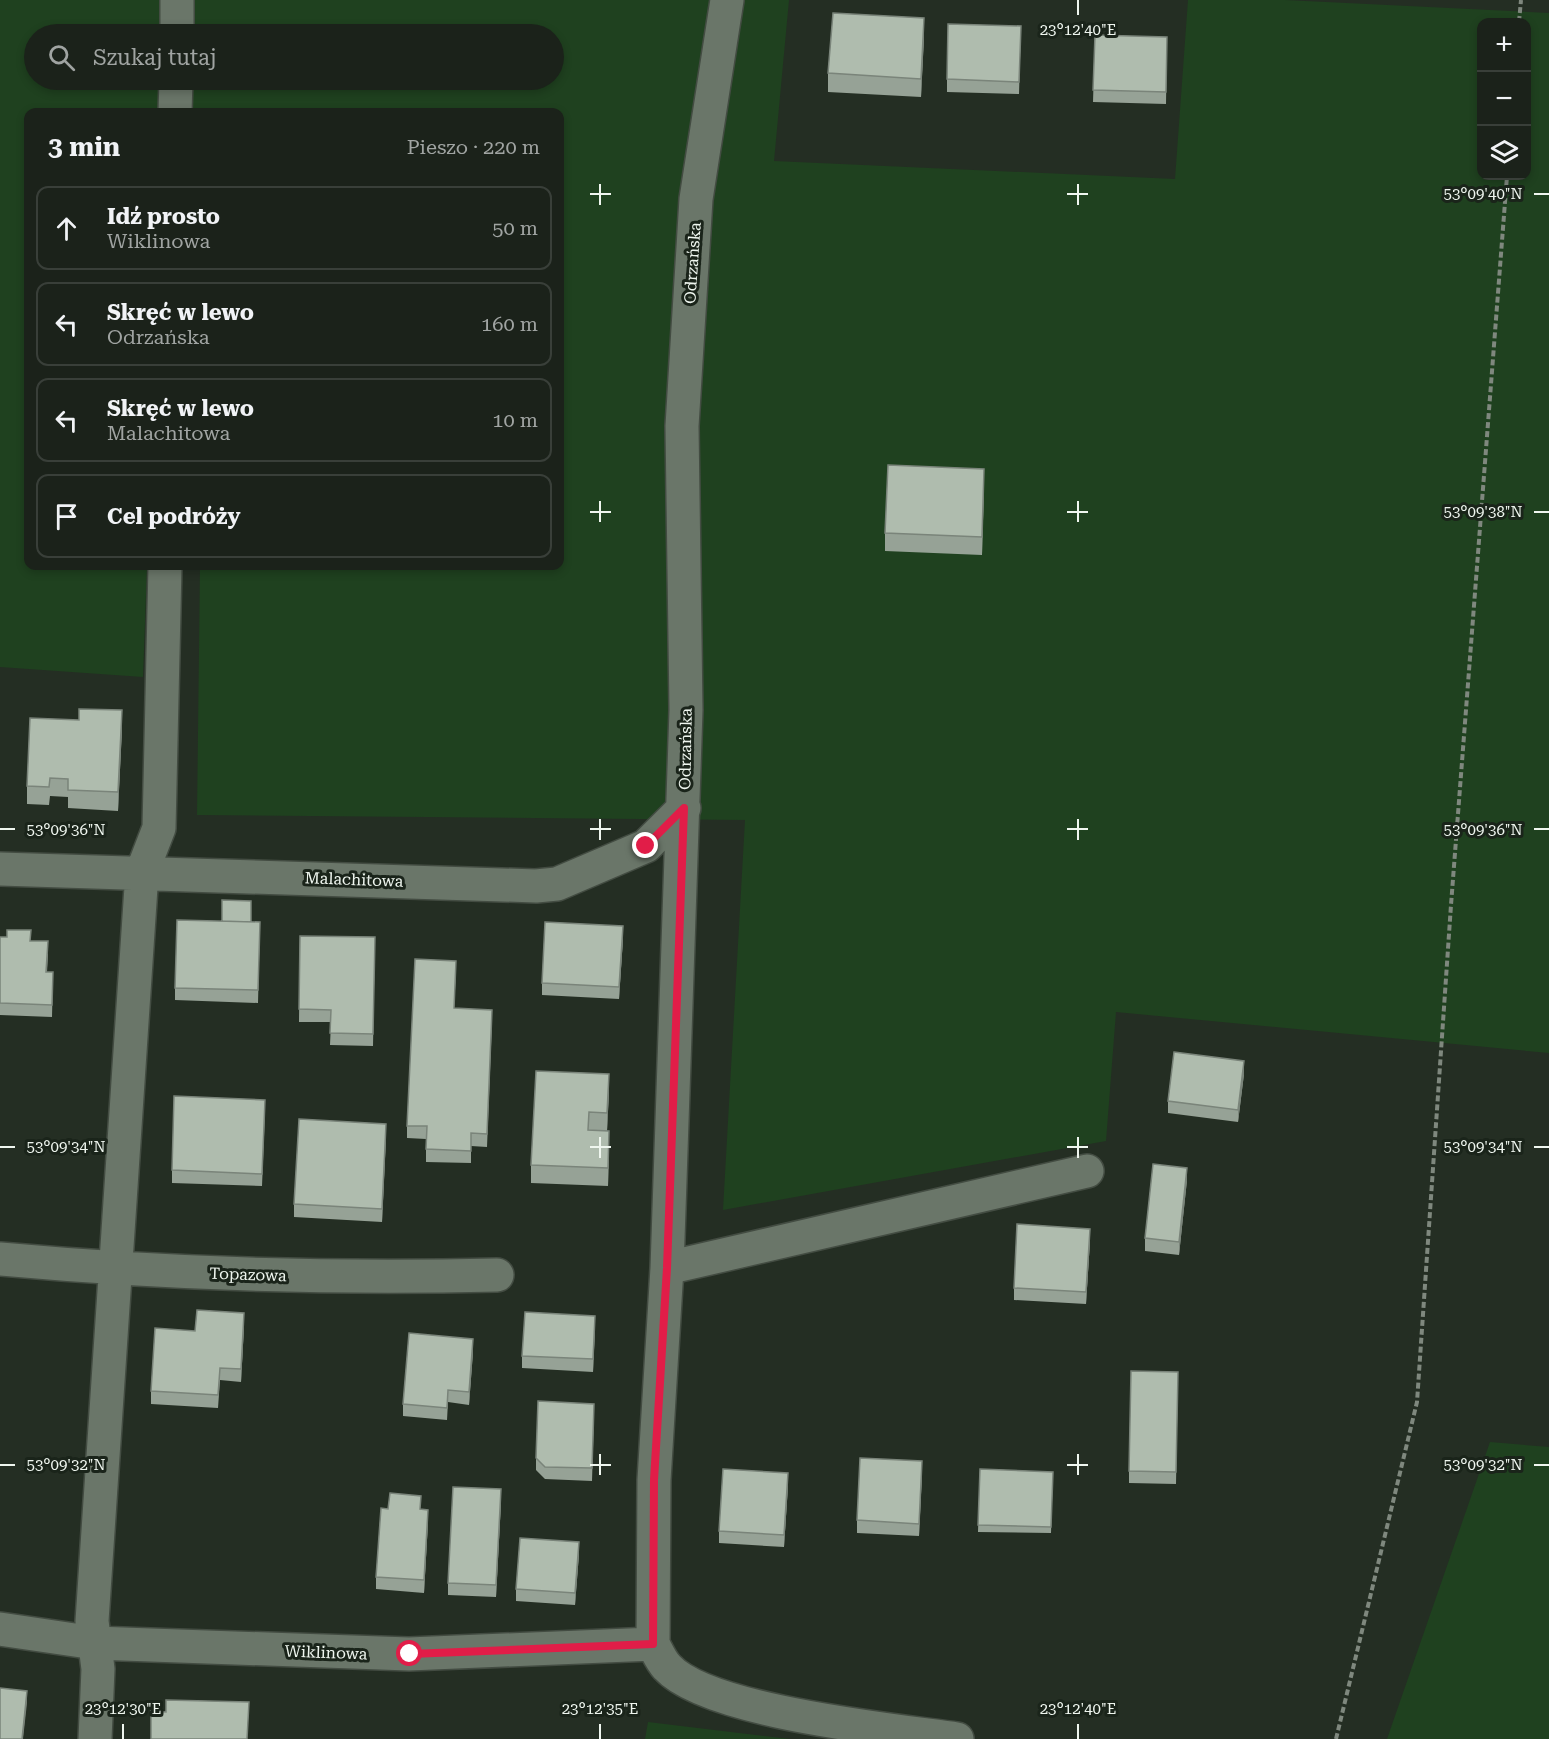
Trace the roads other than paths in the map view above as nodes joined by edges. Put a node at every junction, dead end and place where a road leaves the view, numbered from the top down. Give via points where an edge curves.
1 (177, 0) edge
2 (727, 0) edge
3 (177, 24) edge
4 (176, 90) edge
5 (175, 108) edge
6 (165, 570) edge
7 (684, 808) junction
8 (0, 869) edge
9 (142, 872) junction
10 (1087, 1171) dead end
11 (0, 1259) edge
12 (667, 1268) junction
13 (117, 1270) junction
14 (497, 1275) dead end
15 (0, 1629) edge
16 (95, 1643) junction
17 (653, 1644) junction
18 (95, 1739) edge
19 (957, 1739) edge

1 - 3 street
2 - 7 street, Odrzańska via 696,199 682,426
4 - 5 street
6 - 9 street via 159,828
7 - 9 street, Malachitowa via 646,846 557,884
7 - 12 street, Odrzańska
8 - 9 street, Malachitowa
9 - 13 street
10 - 12 street
11 - 13 street, Topazowa
12 - 17 street, Odrzańska via 654,1480
13 - 14 street, Topazowa via 373,1278
13 - 16 street via 92,1621
15 - 16 street, Wiklinowa
16 - 17 street, Wiklinowa via 410,1654
16 - 18 street
17 - 19 street via 667,1667 687,1682 762,1710

